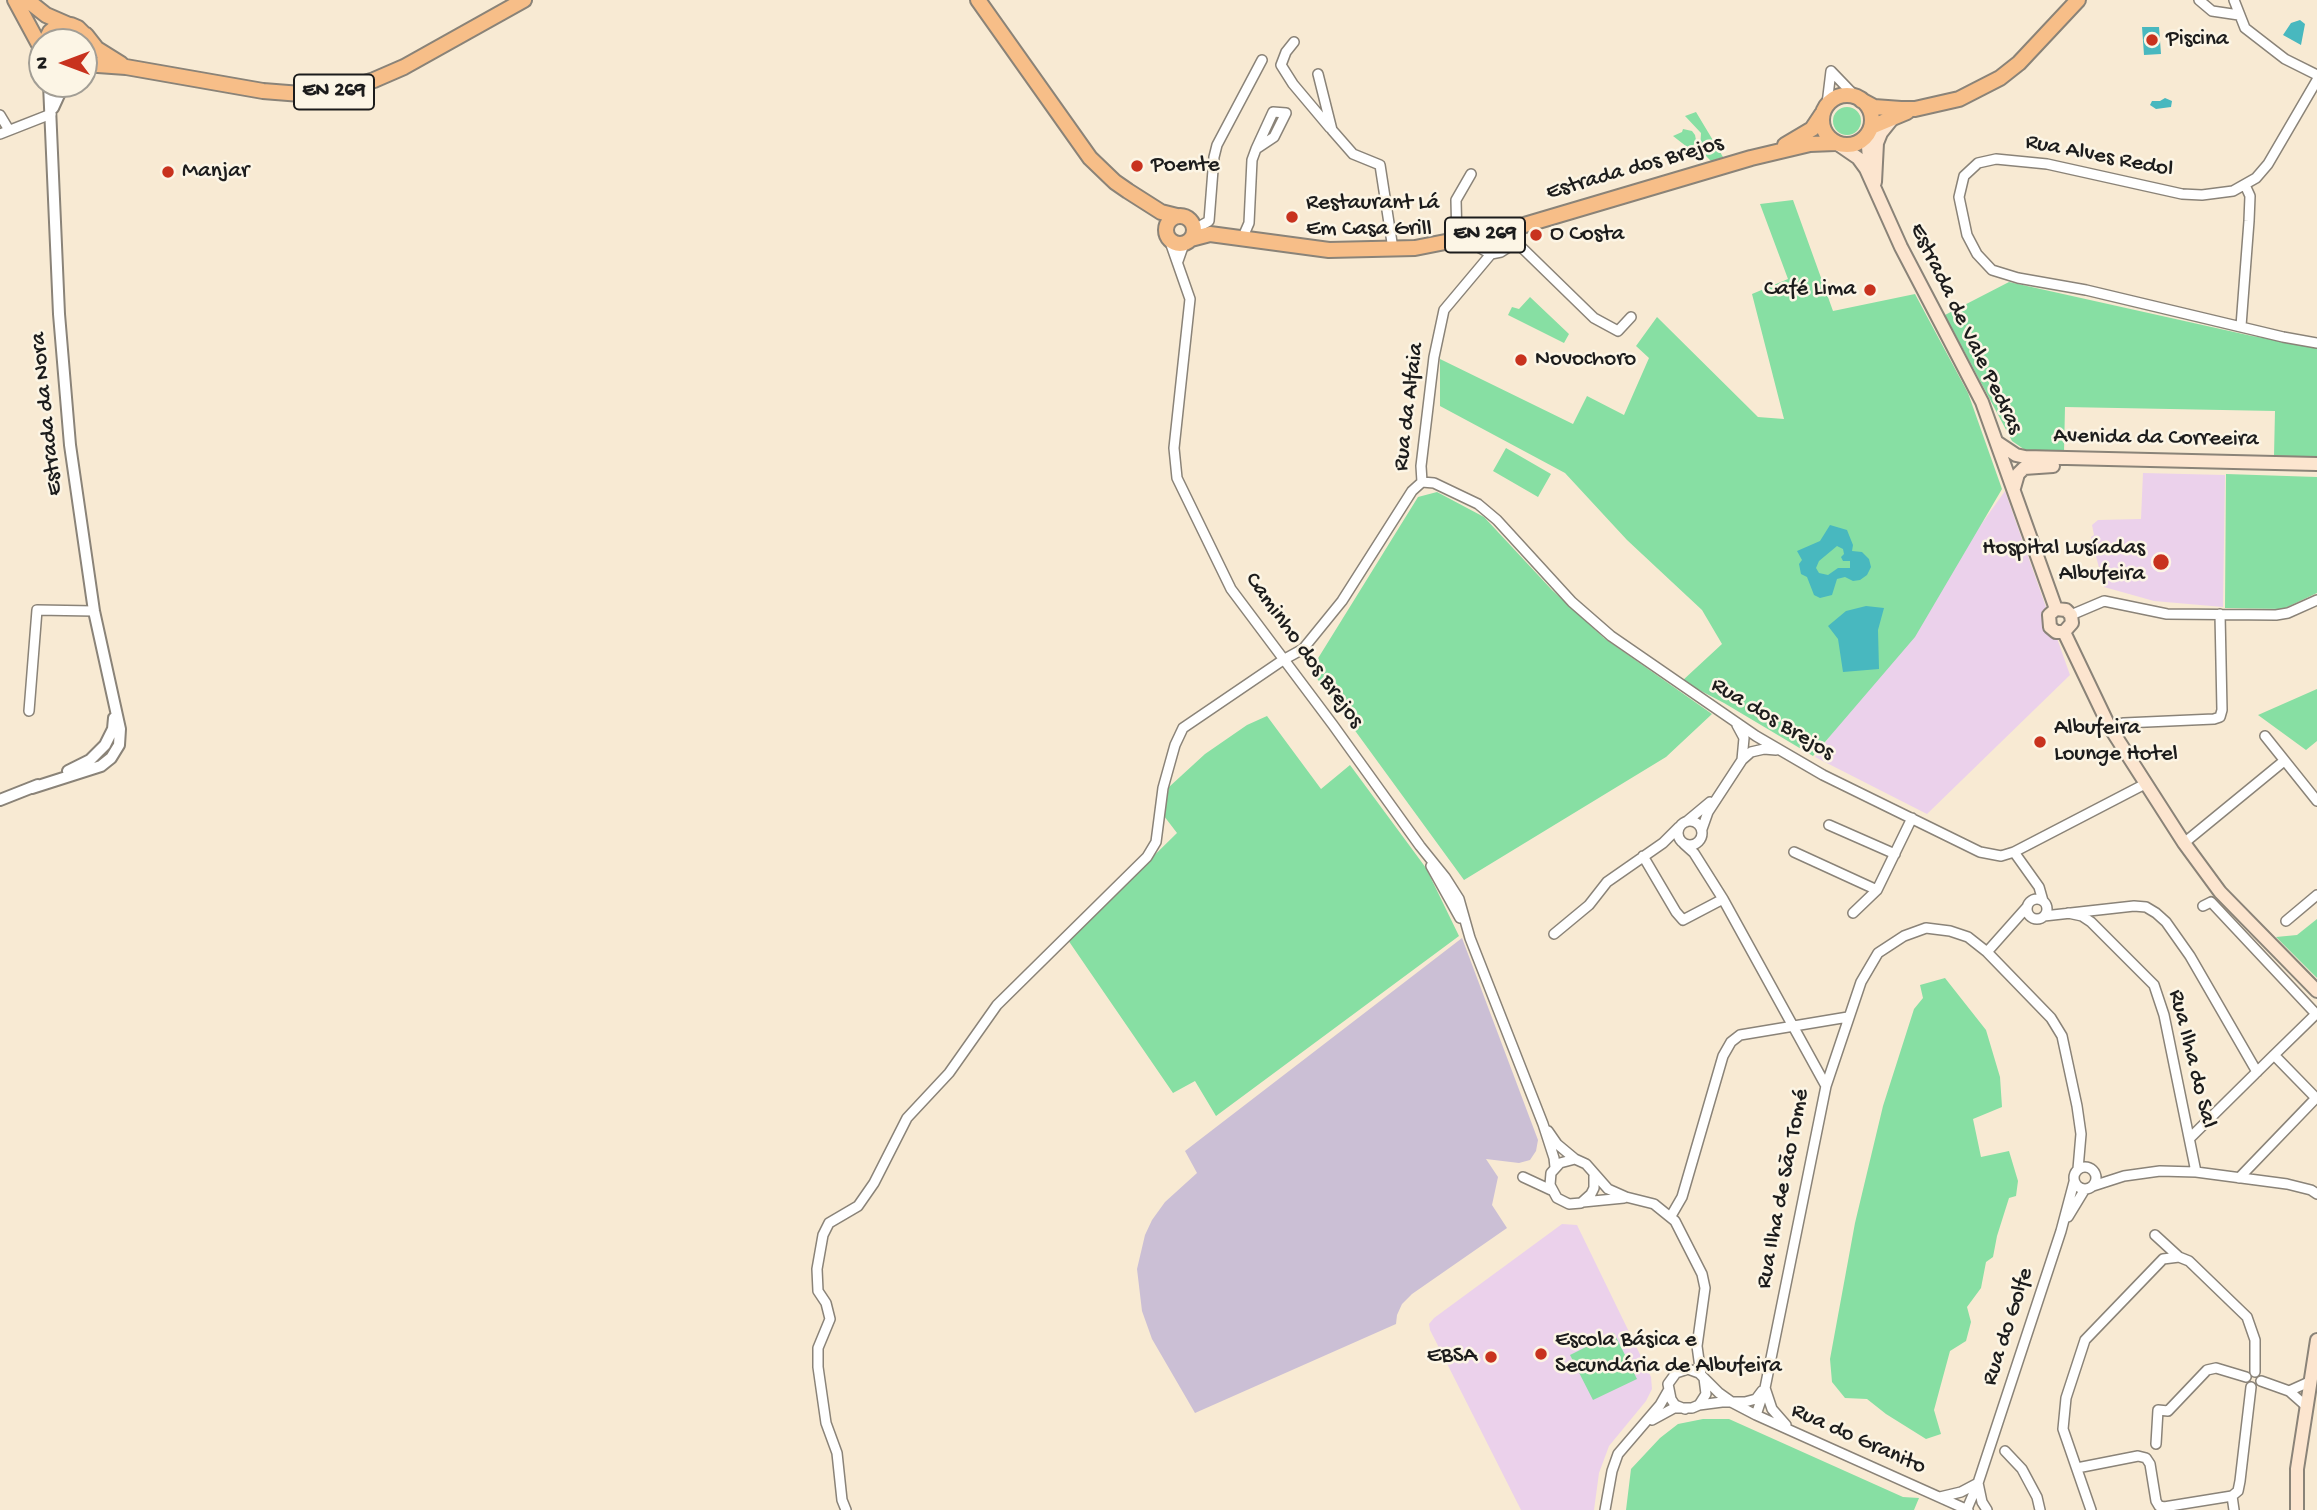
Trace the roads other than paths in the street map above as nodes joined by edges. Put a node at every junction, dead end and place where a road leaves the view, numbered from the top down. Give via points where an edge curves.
1 (15, 0) edge
2 (27, 0) edge
3 (524, 0) edge
4 (978, 0) edge
5 (2077, 0) edge
6 (2199, 0) edge
7 (2234, 0) edge
8 (2239, 15) junction
9 (30, 28) edge
10 (75, 28) edge
11 (1294, 42) dead end
12 (98, 49) edge
13 (1262, 60) dead end
14 (98, 64) edge
15 (125, 67) junction
16 (1318, 74) dead end
17 (2317, 78) edge
18 (50, 98) edge
19 (58, 98) edge
20 (1858, 98) junction
21 (1825, 108) junction
22 (1915, 109) junction
23 (51, 114) junction
24 (0, 115) edge
25 (1894, 118) junction
26 (1332, 130) junction
27 (1869, 131) junction
28 (4, 132) edge
29 (1837, 144) junction
30 (1256, 149) dead end
31 (1751, 158) junction
32 (1471, 174) dead end
33 (2245, 185) junction
34 (1875, 186) junction
35 (1128, 191) junction
36 (1189, 220) junction
37 (1513, 235) junction
38 (1168, 237) junction
39 (1477, 237) junction
40 (1241, 239) junction
41 (1457, 241) junction
42 (1188, 242) junction
43 (1393, 249) junction
44 (1491, 254) junction
45 (1178, 261) junction
46 (1631, 317) dead end
47 (2241, 327) junction
48 (2317, 343) edge
49 (1998, 443) junction
50 (2317, 464) edge
51 (2317, 471) edge
52 (1422, 482) junction
53 (2014, 488) junction
54 (2317, 600) edge
55 (2056, 609) junction
56 (94, 611) junction
57 (2220, 614) junction
58 (2071, 615) junction
59 (2064, 632) junction
60 (1283, 660) junction
61 (29, 711) dead end
62 (1734, 721) junction
63 (2109, 726) junction
64 (1756, 736) junction
65 (2265, 736) dead end
66 (1748, 750) junction
67 (1781, 750) junction
68 (2284, 761) junction
69 (2145, 784) junction
70 (1724, 789) junction
71 (0, 800) edge
72 (2317, 801) edge
73 (1912, 818) junction
74 (1683, 825) junction
75 (1829, 825) dead end
76 (1701, 834) junction
77 (2184, 843) junction
78 (1684, 844) junction
79 (1794, 852) dead end
80 (2014, 852) junction
81 (1895, 854) junction
82 (1643, 856) junction
83 (1706, 872) junction
84 (2039, 887) junction
85 (1877, 890) junction
86 (2317, 895) edge
87 (1723, 899) junction
88 (2028, 904) junction
89 (2203, 906) dead end
90 (2097, 910) junction
91 (2042, 911) junction
92 (1853, 913) dead end
93 (2068, 913) junction
94 (2286, 921) dead end
95 (2094, 924) junction
96 (2012, 925) junction
97 (1554, 934) dead end
98 (1987, 952) junction
99 (2317, 991) edge
100 (1848, 1017) junction
101 (1794, 1026) junction
102 (2274, 1055) junction
103 (2257, 1072) junction
104 (1826, 1086) junction
105 (2317, 1098) edge
106 (1543, 1124) junction
107 (2190, 1138) junction
108 (1575, 1159) junction
109 (2086, 1168) junction
110 (1553, 1170) junction
111 (2196, 1172) junction
112 (1593, 1174) junction
113 (2124, 1176) junction
114 (2239, 1178) junction
115 (2074, 1182) junction
116 (2089, 1187) junction
117 (1551, 1190) junction
118 (2315, 1191) edge
119 (1626, 1197) junction
120 (1581, 1203) junction
121 (1671, 1216) junction
122 (2061, 1231) junction
123 (2155, 1234) dead end
124 (2179, 1257) junction
125 (2317, 1340) edge
126 (1697, 1346) junction
127 (1683, 1370) junction
128 (2255, 1372) junction
129 (1702, 1377) junction
130 (2246, 1377) junction
131 (2261, 1381) junction
132 (2309, 1382) junction
133 (2251, 1387) junction
134 (1765, 1388) junction
135 (1668, 1391) junction
136 (2289, 1391) junction
137 (1733, 1403) junction
138 (1699, 1405) junction
139 (2306, 1406) junction
140 (1685, 1409) junction
141 (1756, 1415) junction
142 (1790, 1430) junction
143 (1636, 1431) junction
144 (2156, 1444) dead end
145 (2005, 1451) dead end
146 (2077, 1468) junction
147 (1978, 1483) junction
148 (2235, 1493) junction
149 (1940, 1497) junction
150 (2201, 1506) edge
151 (846, 1510) edge
152 (1605, 1510) edge
153 (1967, 1510) edge
154 (1987, 1510) edge
155 (2040, 1510) edge
156 (2091, 1510) edge
157 (2234, 1510) edge
158 (2297, 1510) edge

1 - 9 main road
2 - 10 main road, EN 269
3 - 15 main road, EN 269 via 404,67 336,92 263,90
4 - 35 main road, EN 269 via 1090,158
5 - 22 main road, EN 269 via 2035,49 2000,78 1959,99
6 - 8 street via 2212,11
7 - 8 street
8 - 17 street via 2245,28 2272,51
11 - 26 street via 1281,65
12 - 15 main road, EN 269
13 - 36 street via 1217,145 1209,221
14 - 15 main road, EN 269
16 - 26 street
17 - 33 street via 2268,164
18 - 23 street, Estrada da Nora
19 - 23 street
20 - 21 main road, EN 269 via 1844,96
20 - 21 street via 1831,71
20 - 22 main road, EN 269 via 1874,107
20 - 27 main road via 1871,113
21 - 29 main road via 1824,130
21 - 31 main road, Estrada dos Brejos / EN 269 via 1812,129 1796,140
22 - 25 main road, EN 269
23 - 28 street
23 - 56 street, Estrada da Nora via 66,399
24 - 28 street
25 - 27 main road, EN 269
25 - 34 main road via 1877,144
26 - 43 street via 1353,154 1380,165
27 - 29 main road, EN 269 via 1859,143
27 - 34 main road, Estrada de Vale Pedras
29 - 31 main road, Estrada dos Brejos / EN 269 via 1822,142
29 - 34 main road, Estrada de Vale Pedras via 1858,158
30 - 40 street via 1249,223
31 - 37 main road, Estrada dos Brejos / EN 269
32 - 41 street via 1456,200
33 - 47 street via 2250,196
33 - 47 street, Rua Alves Redol via 2233,191 2182,194 2047,164 1996,159 1978,163 1964,176 1959,197 1967,235 1992,270
34 - 49 main road, Estrada de Vale Pedras
35 - 36 main road, EN 269 via 1161,212
35 - 38 main road, EN 269 via 1157,217
36 - 38 main road via 1167,224
36 - 40 main road, EN 269
36 - 42 main road via 1194,228
37 - 39 main road, Estrada dos Brejos / EN 269
37 - 44 street via 1502,253
37 - 46 street via 1594,318 1618,331
38 - 42 main road, EN 269 via 1179,244
38 - 45 street
39 - 41 main road, Estrada dos Brejos / EN 269
39 - 44 street via 1480,248
40 - 42 main road, EN 269 via 1210,234
40 - 43 main road, Estrada dos Brejos / EN 269 via 1329,250
41 - 43 main road, Estrada dos Brejos / EN 269
42 - 45 street
44 - 52 street, Rua da Alfaia via 1444,310 1434,357
45 - 60 street, Caminho dos Brejos via 1190,299 1174,448 1177,478 1231,589
47 - 48 street, Rua Alves Redol
49 - 50 main road, Avenida da Correeira via 2025,457
49 - 53 main road, Estrada de Vale Pedras
51 - 53 main road, Avenida da Correeira via 2038,466 2024,468
52 - 60 street, Rua da Alfaia via 1342,601 1303,649
52 - 62 street, Rua dos Brejos via 1478,504 1611,636
53 - 55 main road, Estrada de Vale Pedras
54 - 57 street via 2288,613
55 - 58 main road
55 - 59 main road via 2049,615 2050,627
56 - 61 street via 37,610
56 - 71 street, Estrada da Nora via 115,708 113,729 90,760
57 - 58 street via 2167,614 2104,601
57 - 63 street via 2220,717
58 - 59 main road via 2070,627
59 - 63 main road
60 - 106 street, Caminho dos Brejos via 1420,846 1470,938
60 - 151 street, Rua da Alfaia via 1183,728 1163,788 1156,842 1147,857 997,1005 949,1073 906,1118 858,1206 829,1223 817,1269 818,1291 830,1319 818,1348 818,1367
62 - 64 street, Rua dos Brejos
62 - 66 street
63 - 69 main road
64 - 66 street via 1749,741
64 - 67 street, Rua dos Brejos
65 - 68 street
66 - 67 street
66 - 70 street
67 - 73 street, Rua dos Brejos
68 - 72 street
68 - 77 street
69 - 77 main road
69 - 80 street, Rua dos Brejos
70 - 74 street
70 - 76 street
73 - 80 street, Rua dos Brejos via 1980,852 2001,856
73 - 81 street
74 - 76 street via 1694,822
74 - 78 street, Rua Ilha de São Tomé via 1678,837
74 - 82 street
75 - 81 street
76 - 78 street via 1695,845
76 - 83 street, Rua Ilha de São Tomé
77 - 99 main road via 2220,891
78 - 83 street, Rua Ilha de São Tomé
79 - 85 street
80 - 84 street
81 - 85 street
82 - 87 street via 1684,920
82 - 97 street via 1607,882 1589,905
83 - 87 street, Rua Ilha de São Tomé
84 - 88 street
84 - 91 street
85 - 92 street
86 - 94 street
87 - 101 street, Rua Ilha de São Tomé
88 - 91 street via 2029,915
88 - 91 street, Rua Ilha do Sal via 2038,898
88 - 96 street
89 - 102 street via 2211,902 2316,1014
90 - 93 street
90 - 95 street
90 - 103 street via 2146,907 2166,922
91 - 93 street, Rua Ilha do Sal
91 - 96 street
93 - 95 street, Rua Ilha do Sal
95 - 107 street, Rua Ilha do Sal via 2154,985
96 - 98 street
98 - 100 street via 1968,937 1950,931 1926,928 1904,936 1878,953
98 - 109 street via 2051,1018 2062,1036
100 - 101 street
100 - 104 street
101 - 104 street, Rua Ilha de São Tomé
101 - 121 street via 1740,1035 1731,1042 1682,1197
102 - 103 street
102 - 105 street
103 - 107 street
104 - 134 street, Rua Ilha de São Tomé
105 - 114 street
106 - 108 street
106 - 110 street, Caminho dos Brejos via 1555,1158
107 - 111 street, Rua Ilha do Sal
108 - 110 street
108 - 112 street
109 - 113 street
109 - 115 street, Rua do Golfe via 2074,1175
109 - 116 street via 2096,1180
110 - 117 street
110 - 117 street via 1523,1177
111 - 113 street
111 - 114 street
112 - 119 street via 1608,1189
112 - 120 street via 1591,1194
113 - 116 street
114 - 118 street
115 - 116 street
115 - 122 street, Rua do Golfe
116 - 122 street
117 - 120 street via 1563,1202
119 - 120 street
119 - 121 street via 1654,1204
121 - 126 street via 1702,1274 1705,1300
122 - 147 street, Rua do Golfe
123 - 124 street
124 - 128 street via 2189,1261 2247,1317 2255,1340
124 - 146 street via 2162,1259 2085,1340 2063,1415 2063,1429
125 - 132 main road
126 - 127 street
126 - 129 street
127 - 129 street
127 - 135 street via 1671,1378
128 - 130 street
128 - 131 street
129 - 137 street, Rua do Granito
129 - 138 street via 1706,1394
130 - 133 street
130 - 144 street via 2216,1368 2207,1370 2168,1411 2158,1410
131 - 133 street
131 - 136 street
132 - 136 street
132 - 139 main road
133 - 148 street
134 - 137 street via 1756,1399
134 - 141 street, Rua Ilha de São Tomé
134 - 142 street via 1772,1409
135 - 140 street via 1675,1405
135 - 143 street
136 - 139 street
137 - 138 street
137 - 141 street, Rua do Granito
138 - 140 street
139 - 158 main road via 2297,1469
140 - 143 street via 1674,1408
141 - 142 street, Rua do Granito
142 - 149 street, Rua do Granito
143 - 152 street via 1618,1454
145 - 155 street via 2022,1469
146 - 150 street via 2146,1458 2159,1506
146 - 156 street
147 - 149 street
147 - 153 street, Rua do Golfe
147 - 154 street
148 - 150 street
148 - 157 street
149 - 153 street, Rua do Granito

